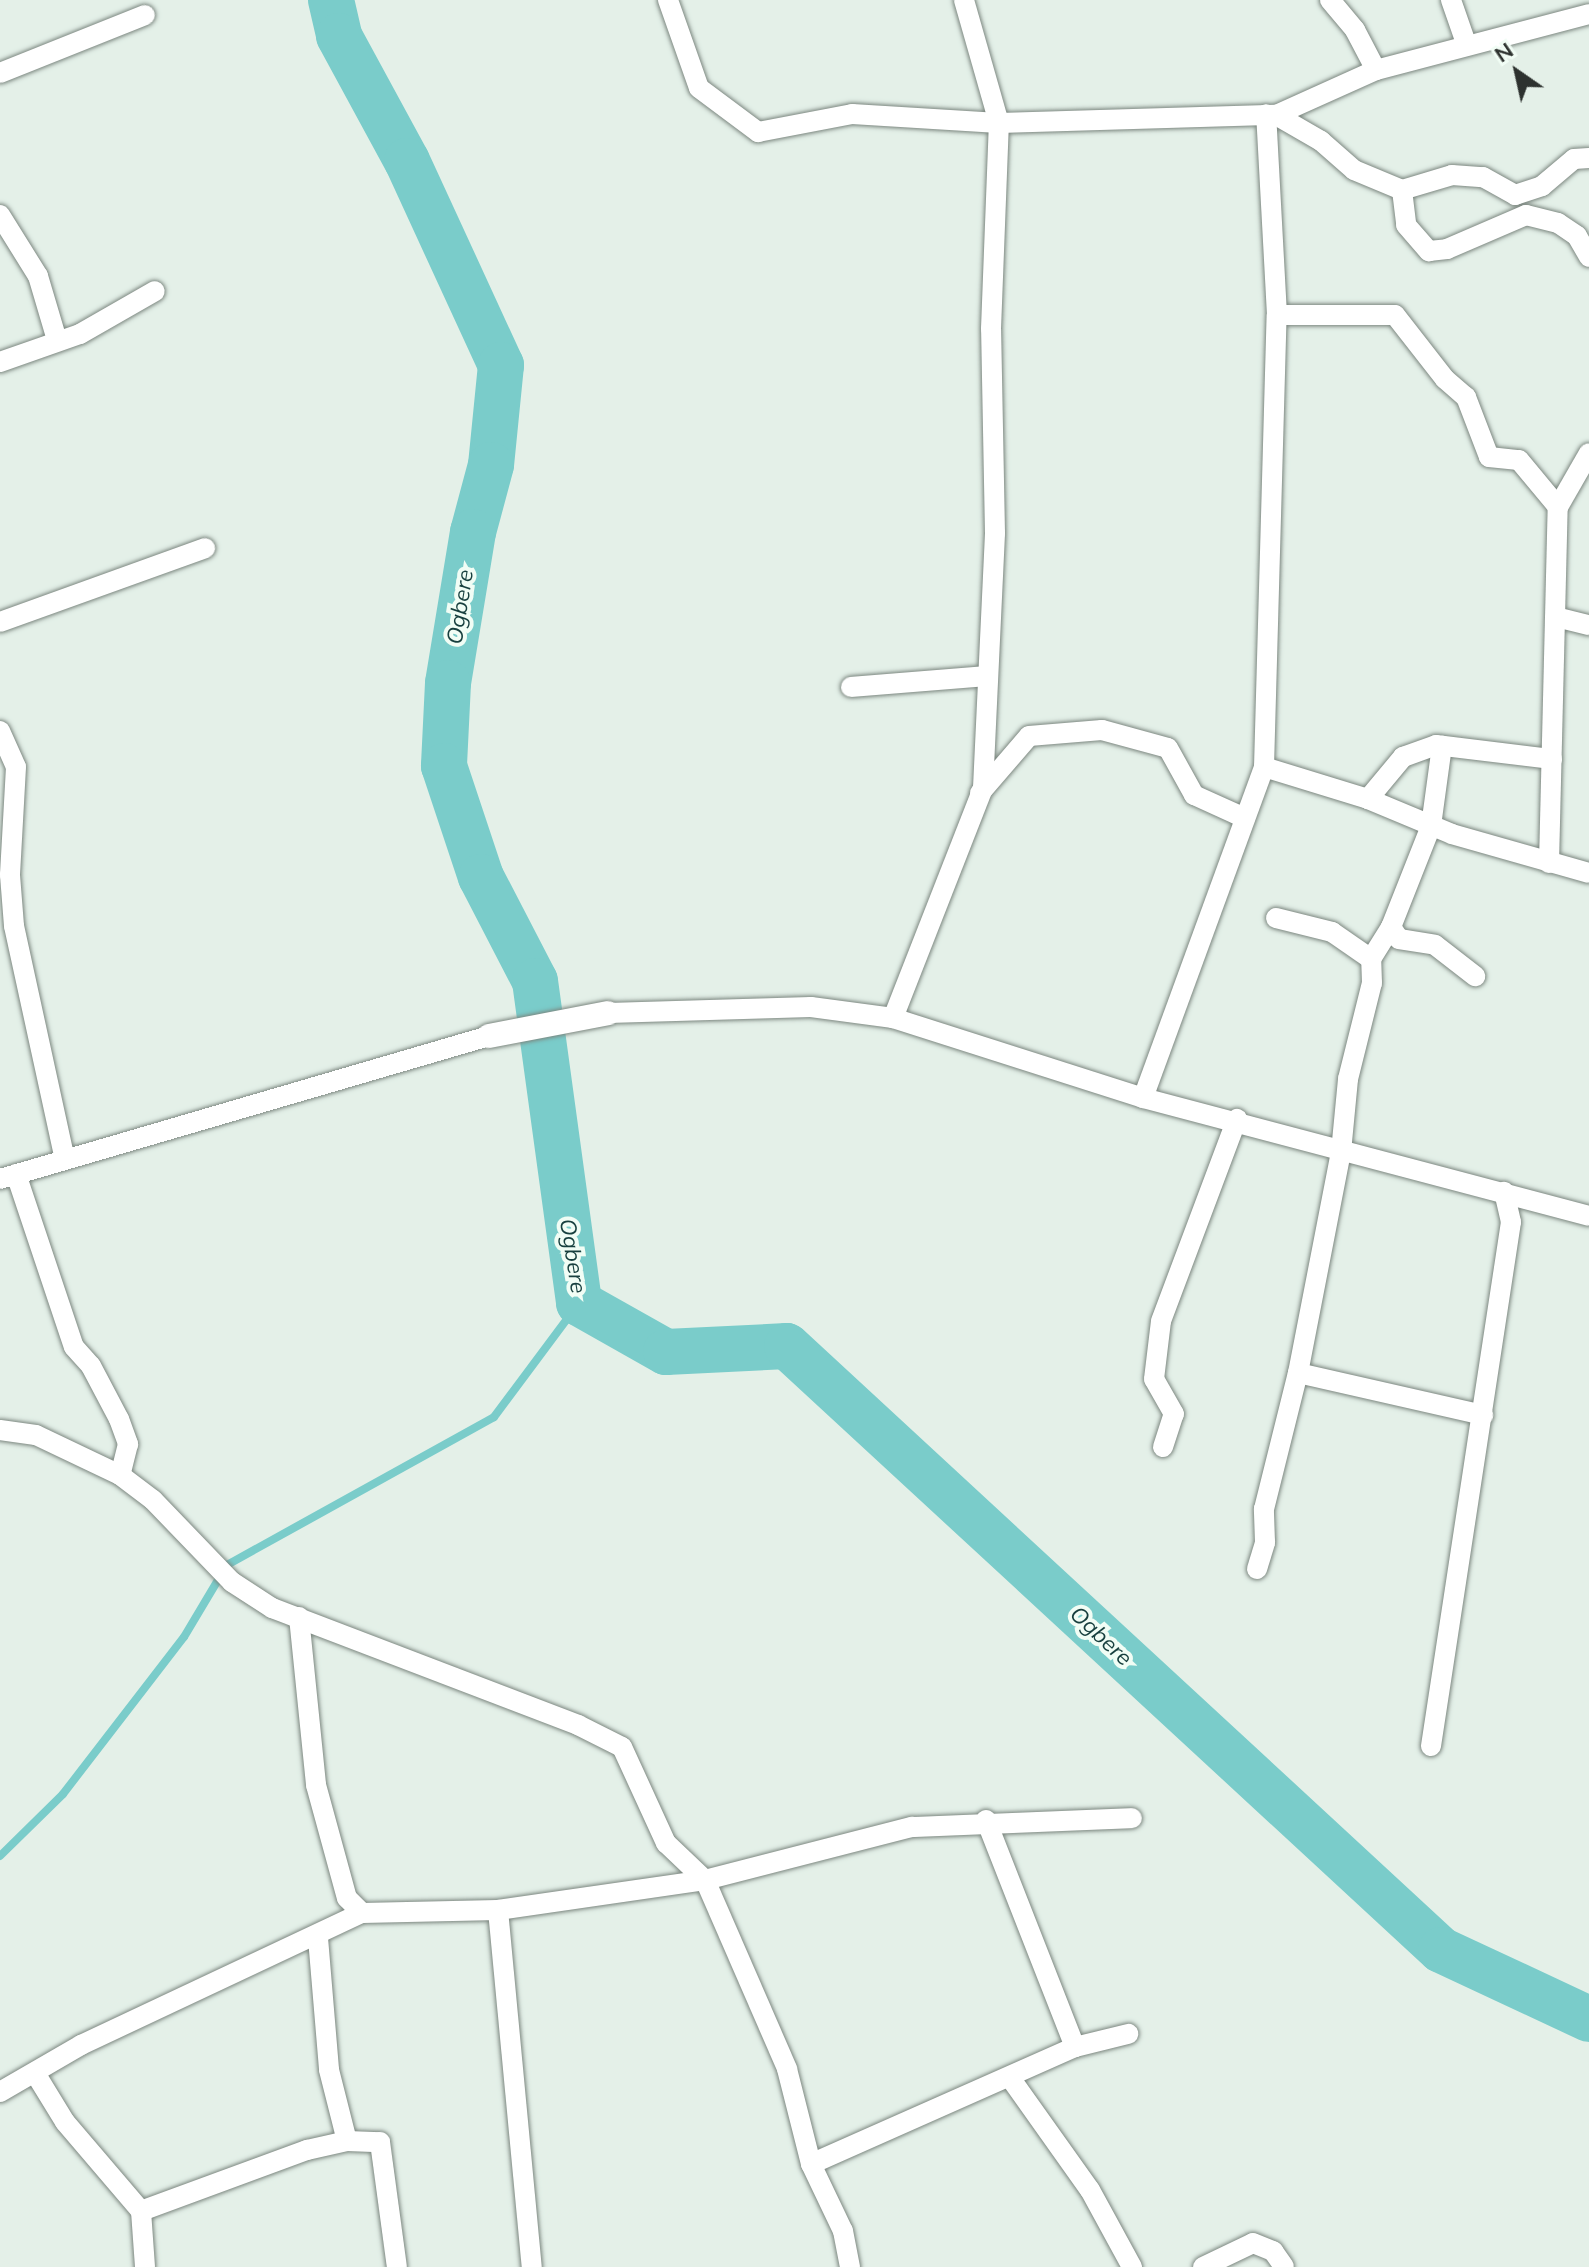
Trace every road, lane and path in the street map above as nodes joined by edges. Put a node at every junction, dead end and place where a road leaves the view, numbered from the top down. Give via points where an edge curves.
1 (668, 0) edge
2 (964, 0) edge
3 (1330, 0) edge
4 (1451, 0) edge
5 (1589, 14) edge
6 (145, 15) dead end
7 (1466, 43) junction
8 (1376, 70) junction
9 (0, 73) edge
10 (1271, 114) junction
11 (999, 123) junction
12 (1589, 158) edge
13 (1402, 190) junction
14 (0, 215) edge
15 (1589, 257) edge
16 (155, 291) dead end
17 (1277, 315) junction
18 (57, 340) junction
19 (0, 362) edge
20 (1589, 453) edge
21 (1558, 507) junction
22 (205, 548) dead end
23 (1556, 617) junction
24 (0, 622) edge
25 (1589, 625) edge
26 (987, 676) junction
27 (851, 687) dead end
28 (0, 731) edge
29 (1442, 746) junction
30 (1552, 759) junction
31 (1264, 767) junction
32 (980, 793) junction
33 (1368, 799) junction
34 (1245, 818) junction
35 (1431, 826) junction
36 (1549, 863) junction
37 (1589, 873) edge
38 (5, 884) edge
39 (6, 908) edge
40 (1276, 918) dead end
41 (1391, 927) junction
42 (1371, 959) junction
43 (1475, 976) dead end
44 (608, 1013) joint
45 (893, 1018) junction
46 (489, 1036) joint
47 (1143, 1098) junction
48 (1237, 1119) junction
49 (1341, 1152) junction
50 (65, 1159) junction
51 (8, 1177) edge
52 (1504, 1192) junction
53 (1589, 1216) edge
54 (1298, 1373) junction
55 (1483, 1415) junction
56 (0, 1430) edge
57 (1163, 1447) dead end
58 (120, 1475) junction
59 (1257, 1569) dead end
60 (299, 1617) junction
61 (1431, 1746) dead end
62 (1132, 1818) dead end
63 (986, 1820) junction
64 (705, 1880) junction
65 (498, 1910) junction
66 (362, 1913) junction
67 (318, 1938) junction
68 (1128, 2034) dead end
69 (1075, 2047) junction
70 (35, 2073) junction
71 (1011, 2079) junction
72 (0, 2092) edge
73 (347, 2141) junction
74 (811, 2164) junction
75 (141, 2211) junction
76 (145, 2267) edge
77 (397, 2267) edge
78 (532, 2267) edge
79 (850, 2267) edge
80 (1132, 2267) edge
81 (1203, 2267) edge
82 (1284, 2267) edge

1 - 11 street via 699,88 758,132 852,114
2 - 11 street
3 - 8 street
4 - 7 street
5 - 7 street
6 - 9 street
7 - 8 street
8 - 10 street
10 - 11 street
10 - 13 street via 1321,141 1354,170
10 - 17 street
11 - 26 street via 991,329 995,533
12 - 13 street via 1574,159 1542,186 1515,195 1483,177 1452,175
13 - 15 street via 1406,225 1429,251 1447,249 1526,215 1558,223 1577,236
14 - 18 street via 38,276
16 - 18 street via 80,334
17 - 21 street via 1395,315 1445,379 1466,397 1489,457 1519,460
17 - 31 street
18 - 19 street
20 - 21 street
21 - 23 street
22 - 24 street
23 - 25 street
23 - 30 street
26 - 27 street
26 - 32 street
28 - 38 street via 16,767
29 - 30 street
29 - 33 street via 1403,757
29 - 35 street
30 - 36 street
31 - 33 street
31 - 34 street
32 - 34 street via 1029,736 1102,730 1168,748 1194,795
32 - 45 street
33 - 35 street
34 - 47 street
35 - 36 street
35 - 41 street
36 - 37 street
38 - 39 street
39 - 50 street
40 - 42 street via 1332,932
41 - 42 street
41 - 43 street via 1399,939 1435,945
42 - 49 street via 1372,983 1348,1079
44 - 45 street via 811,1007
44 - 46 street
45 - 47 street
46 - 50 street
47 - 48 street
48 - 49 street
48 - 57 street via 1161,1321 1154,1379 1174,1414
49 - 52 street
49 - 54 street
50 - 51 street
51 - 58 street via 74,1347 91,1366 119,1419 128,1444
52 - 53 street
52 - 55 street via 1511,1222
54 - 55 street
54 - 59 street via 1264,1509 1265,1542
55 - 61 street
56 - 58 street via 36,1435
58 - 60 street via 153,1500 232,1582 272,1608
60 - 64 street via 622,1747 666,1843
60 - 66 street via 316,1785 347,1898
62 - 63 street
63 - 64 street via 912,1827
63 - 69 street
64 - 65 street
64 - 74 street via 787,2069
65 - 66 street
65 - 78 street
66 - 67 street
67 - 70 street via 81,2045
67 - 73 street via 329,2070
68 - 69 street
69 - 71 street
70 - 72 street
70 - 75 street via 65,2122
71 - 74 street
71 - 80 street via 1090,2190
73 - 75 street via 282,2157
73 - 77 street via 380,2142
74 - 79 street via 843,2231
75 - 76 street
81 - 82 street via 1253,2243 1273,2251

